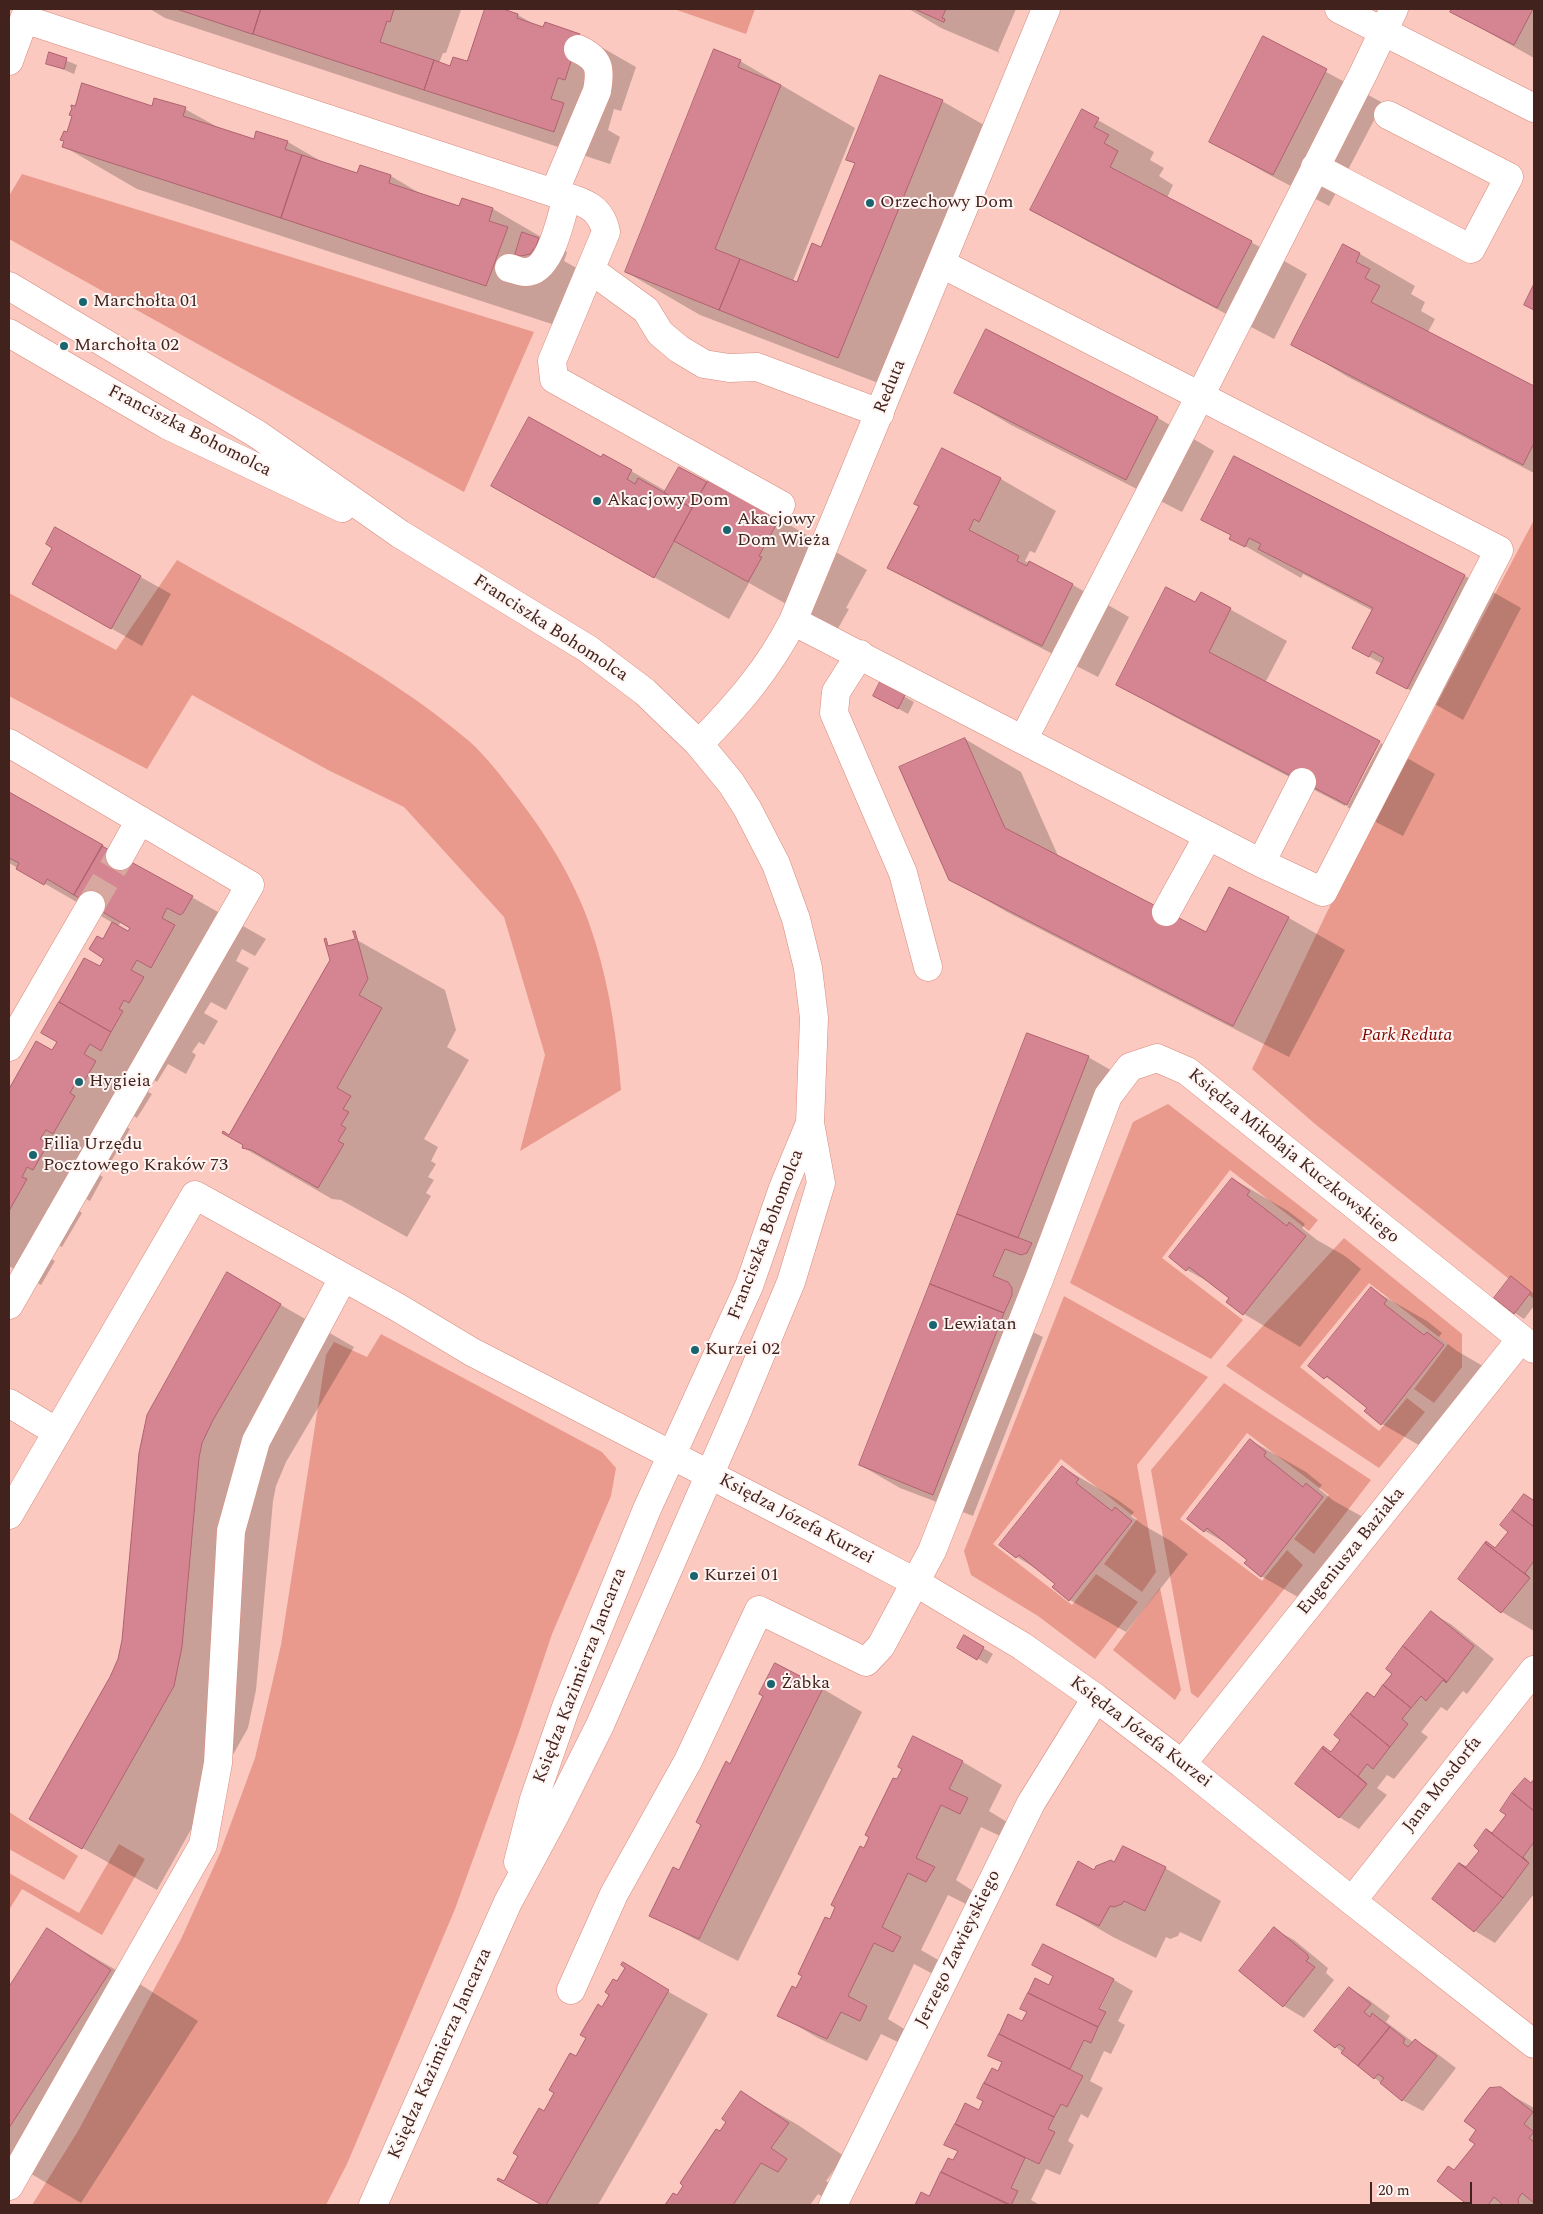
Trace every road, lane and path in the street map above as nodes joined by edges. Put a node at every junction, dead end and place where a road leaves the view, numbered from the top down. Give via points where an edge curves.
1 (1046, 9) edge
2 (1339, 9) edge
3 (26, 14) edge
4 (1389, 20) edge
5 (578, 50) dead end
6 (9, 61) edge
7 (1534, 108) edge
8 (1388, 114) dead end
9 (1315, 167) junction
10 (560, 195) junction
11 (942, 264) junction
12 (510, 268) dead end
13 (591, 270) junction
14 (9, 286) edge
15 (9, 333) edge
16 (1200, 396) junction
17 (880, 413) junction
18 (782, 505) dead end
19 (400, 534) junction
20 (793, 621) junction
21 (860, 654) junction
22 (1023, 740) junction
23 (9, 743) edge
24 (699, 744) junction
25 (1302, 782) dead end
26 (140, 820) junction
27 (1208, 836) junction
28 (120, 856) tunnel mouth
29 (1261, 863) junction
30 (91, 905) tunnel mouth
31 (1166, 912) dead end
32 (928, 967) dead end
33 (9, 1047) edge
34 (810, 1123) junction
35 (343, 1278) junction
36 (9, 1305) edge
37 (1528, 1344) edge
38 (9, 1404) edge
39 (57, 1432) junction
40 (672, 1455) junction
41 (710, 1475) junction
42 (9, 1515) edge
43 (915, 1582) junction
44 (1534, 1670) edge
45 (1096, 1698) junction
46 (1182, 1764) junction
47 (1352, 1901) junction
48 (508, 1902) junction
49 (571, 1990) dead end
50 (1534, 2044) edge
51 (9, 2186) edge
52 (373, 2205) edge
53 (833, 2205) edge

1 - 11 street, Reduta
2 - 4 street
3 - 6 street
3 - 10 street
4 - 7 street
4 - 9 street
5 - 10 street via 597,63 600,75
8 - 9 street via 1509,177 1471,249
9 - 16 street
10 - 12 street via 550,252 538,268 525,273
10 - 13 street via 594,208 604,220 606,232
11 - 16 street
11 - 17 street, Reduta
13 - 17 street via 646,310 660,333 679,349 704,364 729,368 757,367
13 - 18 street via 552,361 554,379
14 - 19 street, Franciszka Bohomolca via 257,434
15 - 19 street, Franciszka Bohomolca via 168,425
16 - 22 street
16 - 29 street via 1498,550 1323,892
17 - 20 street, Reduta
19 - 24 street, Franciszka Bohomolca via 588,649 645,692
20 - 21 street
20 - 24 street, Reduta via 763,672
21 - 22 street
21 - 32 street via 836,692 834,713 903,873
22 - 27 street
23 - 26 street
24 - 34 street, Franciszka Bohomolca via 732,783 761,833 796,919 808,968 814,1018
25 - 29 street
26 - 28 street
26 - 36 street via 250,885
27 - 29 street
27 - 31 street
30 - 33 street
34 - 40 street, Franciszka Bohomolca via 745,1295
34 - 41 street, Franciszka Bohomolca via 821,1183 804,1243 770,1336
35 - 39 street, Księdza Józefa Kurzei via 195,1195
35 - 40 street, Księdza Józefa Kurzei via 472,1352
35 - 51 street via 256,1441 230,1531 218,1763 203,1845
37 - 43 street, Księdza Mikołaja Kuczkowskiego via 1187,1071 1157,1058 1130,1067 1108,1096 941,1530
37 - 46 street, Eugeniusza Baziaka
38 - 39 street
39 - 42 street
40 - 41 street, Księdza Józefa Kurzei
40 - 48 street, Księdza Kazimierza Jancarza via 554,1739 534,1799
41 - 43 street, Księdza Józefa Kurzei
41 - 48 street, Księdza Kazimierza Jancarza via 600,1725
43 - 45 street, Księdza Józefa Kurzei via 1022,1646
43 - 49 street, Księdza Mikołaja Kuczkowskiego via 881,1646 866,1662 759,1610 688,1761 614,1894
44 - 47 street, Jana Mosdorfa
45 - 46 street, Księdza Józefa Kurzei
45 - 53 street, Jerzego Zawieyskiego via 1031,1803
46 - 47 street, Księdza Józefa Kurzei
47 - 50 street, Księdza Józefa Kurzei
48 - 52 street, Księdza Kazimierza Jancarza

